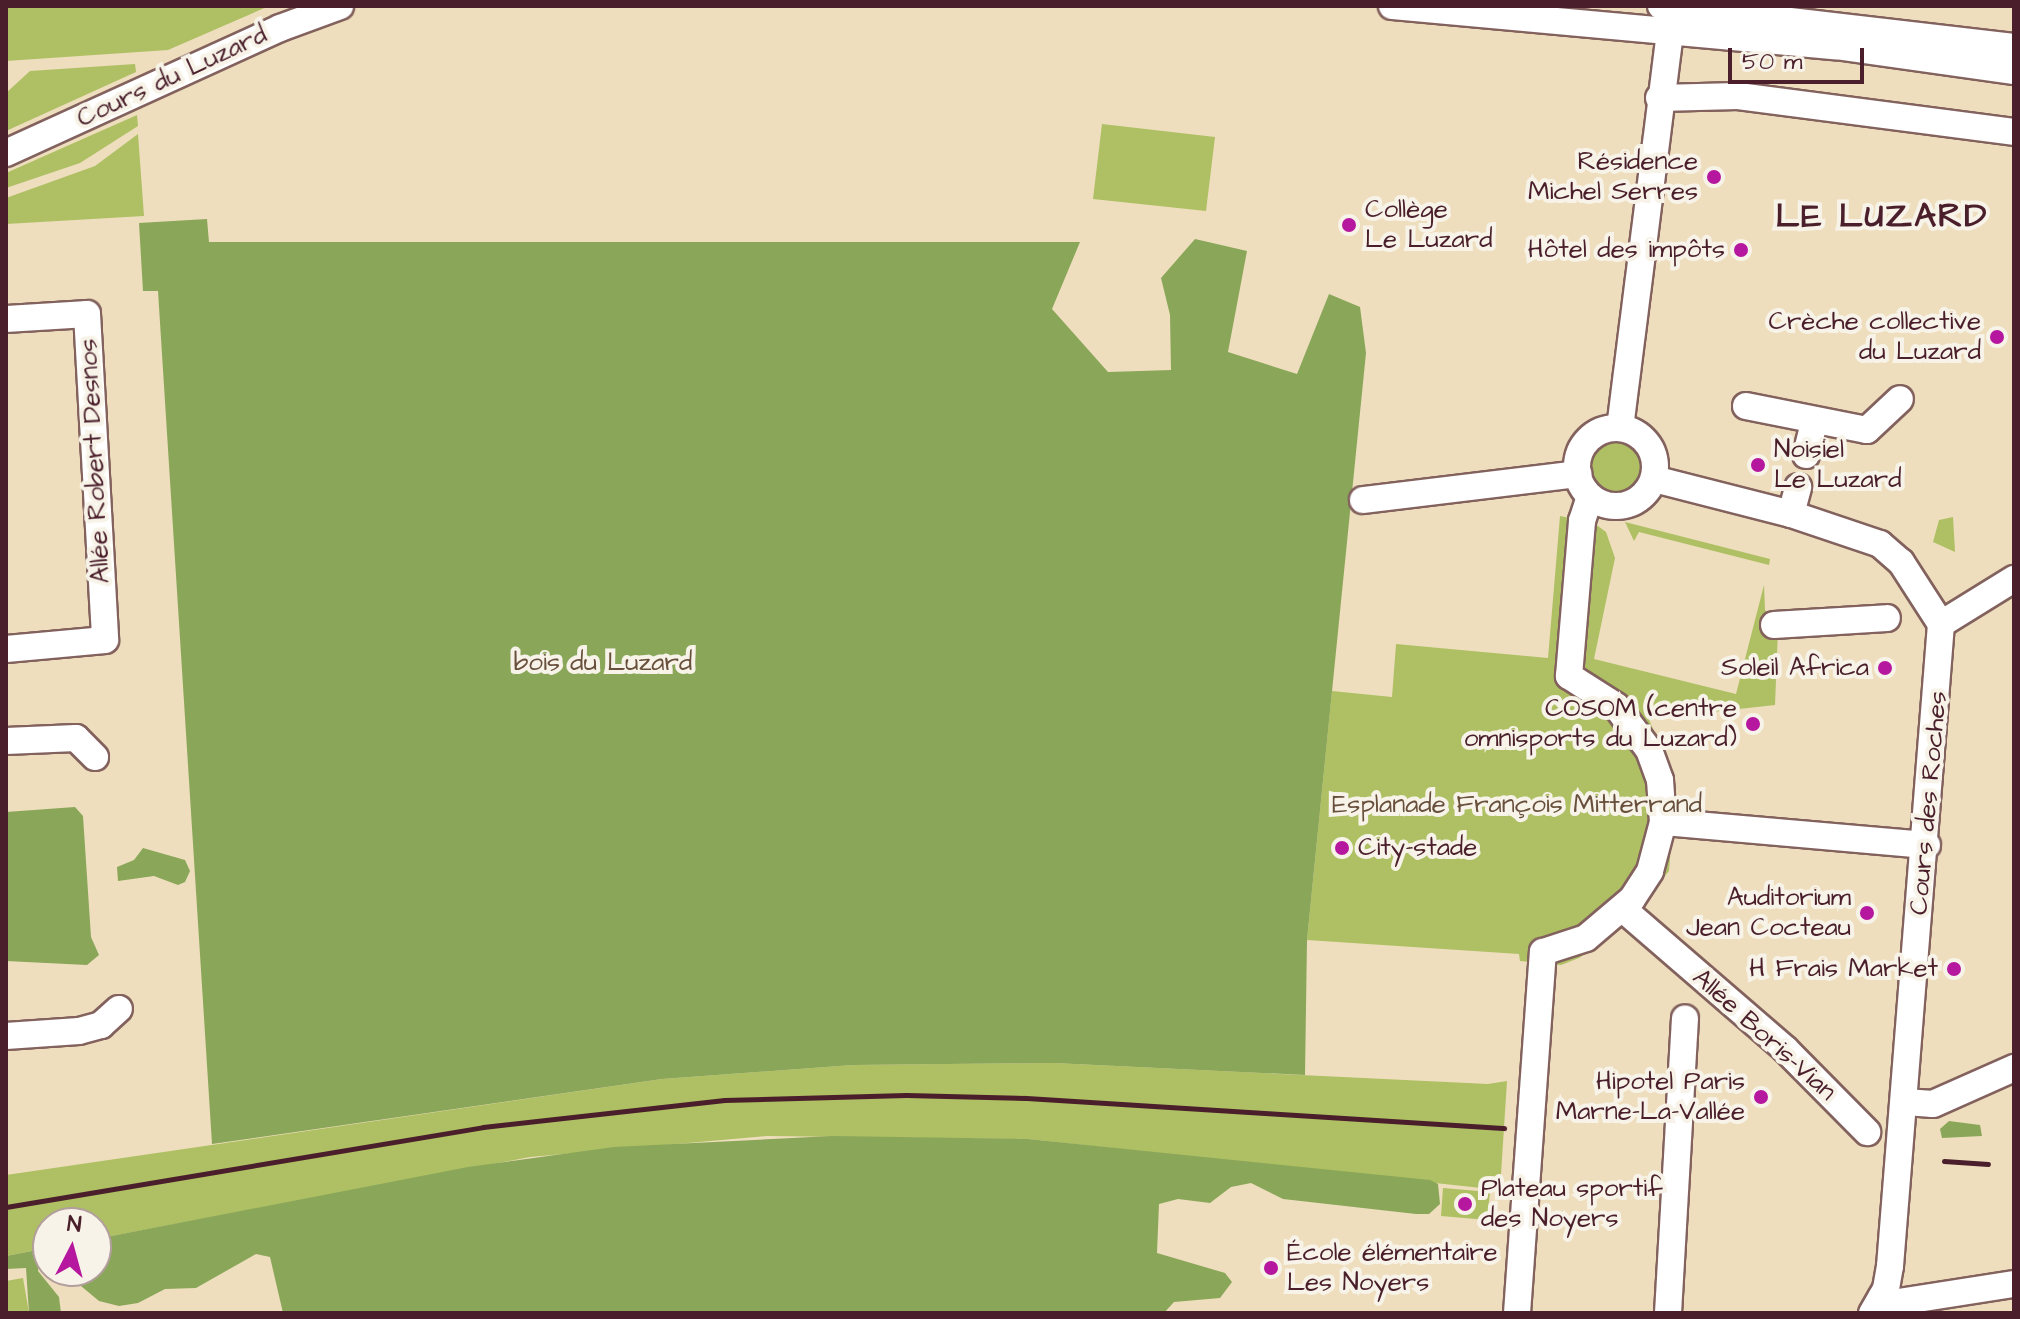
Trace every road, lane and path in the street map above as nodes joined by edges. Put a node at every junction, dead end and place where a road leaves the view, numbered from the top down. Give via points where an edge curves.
1 (340, 6) edge
2 (1392, 6) edge
3 (1668, 12) edge
4 (2014, 47) edge
5 (2014, 71) edge
6 (1659, 98) junction
7 (2014, 132) edge
8 (6, 153) edge
9 (6, 319) edge
10 (1900, 399) dead end
11 (1746, 406) dead end
12 (1814, 422) junction
13 (1620, 428) junction
14 (1806, 455) dead end
15 (1654, 479) junction
16 (1584, 485) junction
17 (1798, 487) dead end
18 (1363, 500) dead end
19 (1791, 514) junction
20 (2014, 579) edge
21 (1887, 618) dead end
22 (1941, 624) junction
23 (1774, 625) dead end
24 (6, 649) edge
25 (6, 741) edge
26 (95, 757) dead end
27 (1663, 822) junction
28 (1927, 845) junction
29 (1623, 909) junction
30 (119, 1009) dead end
31 (1685, 1018) dead end
32 (6, 1036) edge
33 (2014, 1068) edge
34 (1905, 1102) junction
35 (1867, 1132) dead end
36 (2014, 1284) edge
37 (1876, 1306) edge
38 (1517, 1313) edge
39 (1668, 1313) edge

1 - 8 street, Cours du Luzard via 280,28
2 - 3 street
3 - 4 street
3 - 5 street via 1835,46
3 - 6 street
6 - 7 street via 1738,96
6 - 13 street
9 - 24 street, Allée Robert Desnos via 87,314 105,640
10 - 12 street via 1867,430
11 - 12 street
12 - 14 street
13 - 15 street via 1649,445
13 - 16 street via 1587,441
15 - 16 street via 1648,491 1614,507
15 - 19 street
16 - 18 street
16 - 27 street via 1569,676 1616,706 1649,750 1660,780
17 - 19 street
19 - 22 street via 1880,544 1901,562
20 - 22 street
21 - 23 street
22 - 28 street, Cours des Roches
25 - 26 street via 76,738
27 - 28 street
27 - 29 street via 1650,871
28 - 34 street, Cours des Roches
29 - 35 street, Allée Boris-Vian via 1785,1049
29 - 38 street via 1586,938 1543,952
30 - 32 street via 101,1025 79,1031
31 - 39 street
33 - 34 street via 1933,1104
34 - 37 street, Cours des Roches via 1888,1281
36 - 37 street

